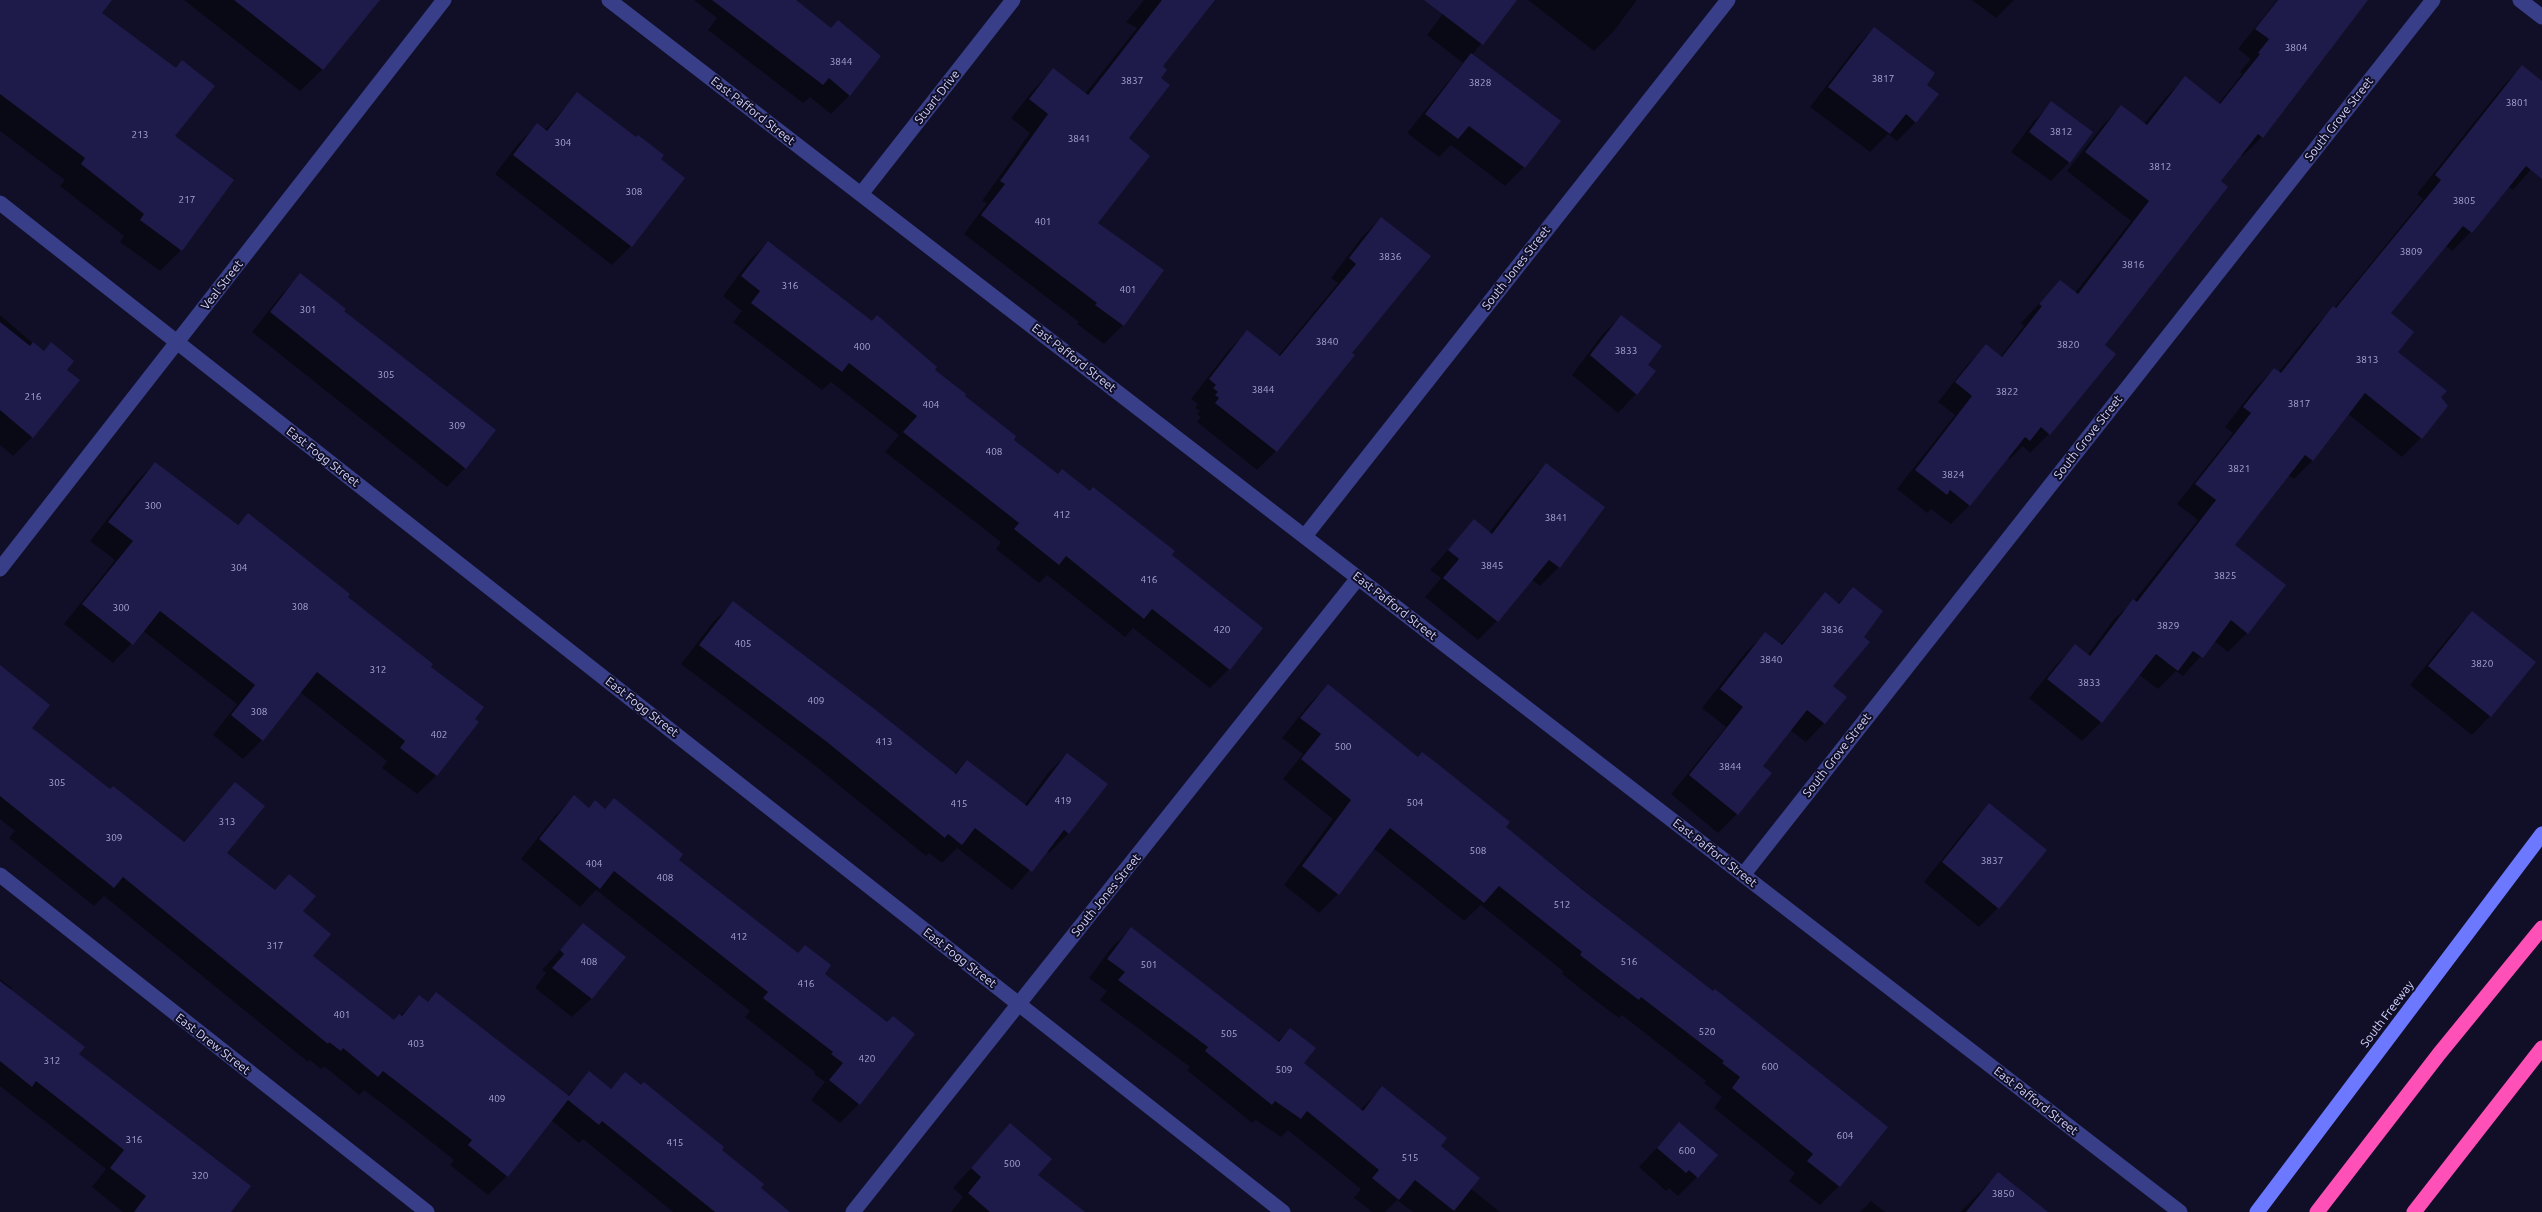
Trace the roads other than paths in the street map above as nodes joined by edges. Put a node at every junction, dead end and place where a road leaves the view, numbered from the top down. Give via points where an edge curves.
1 (444, 0) edge
2 (609, 0) edge
3 (1013, 0) edge
4 (1728, 0) edge
5 (2433, 0) edge
6 (2520, 0) edge
7 (2542, 17) edge
8 (861, 194) junction
9 (0, 203) edge
10 (177, 342) junction
11 (1304, 536) junction
12 (0, 569) edge
13 (1358, 578) junction
14 (2542, 834) edge
15 (0, 875) edge
16 (1743, 875) junction
17 (2542, 928) edge
18 (1019, 1004) junction
19 (2542, 1048) edge
20 (427, 1212) edge
21 (853, 1212) edge
22 (1283, 1212) edge
23 (2180, 1212) edge
24 (2256, 1212) edge
25 (2317, 1212) edge
26 (2414, 1212) edge

1 - 10 street, Veal Street
2 - 8 street, East Pafford Street
3 - 8 street, Stuart Drive
4 - 11 street, South Jones Street
5 - 16 street, South Grove Street
6 - 7 street
8 - 11 street, East Pafford Street
9 - 10 street, East Fogg Street
10 - 12 street, Veal Street
10 - 18 street, East Fogg Street
11 - 13 street, East Pafford Street
13 - 16 street, East Pafford Street
13 - 18 street, South Jones Street
14 - 24 main road, South Freeway
15 - 20 street, East Drew Street
16 - 23 street, East Pafford Street
17 - 25 highway
18 - 21 street, South Jones Street
18 - 22 street, East Fogg Street
19 - 26 highway

